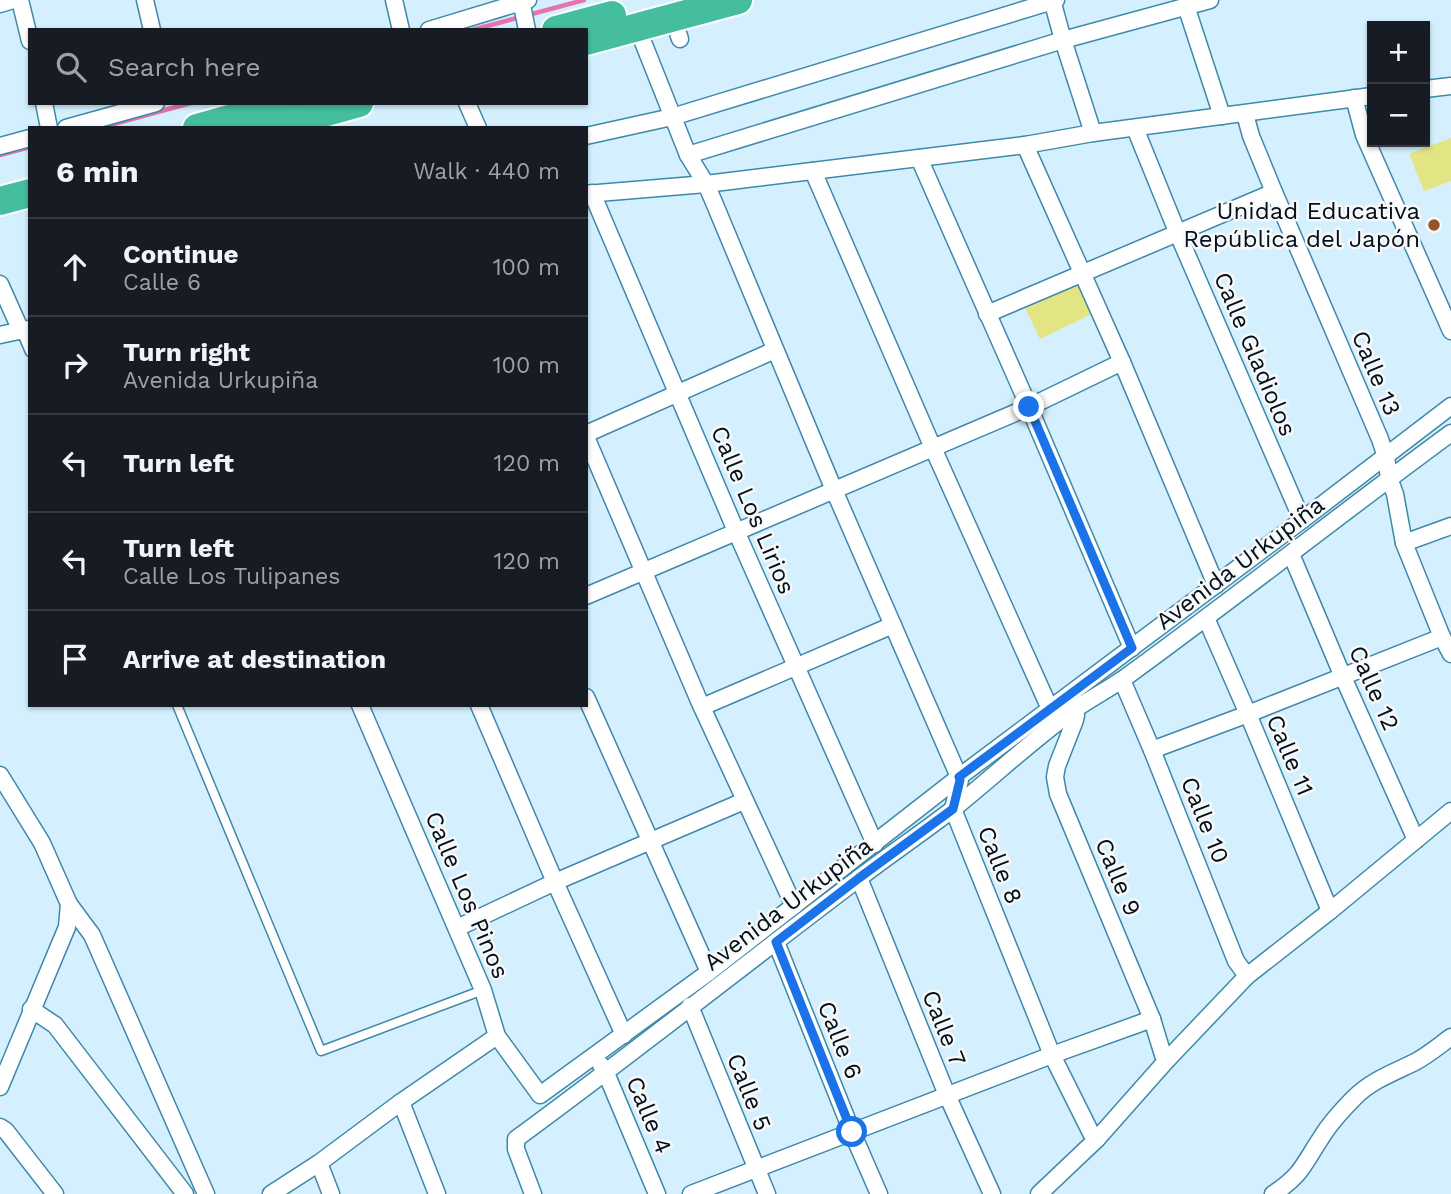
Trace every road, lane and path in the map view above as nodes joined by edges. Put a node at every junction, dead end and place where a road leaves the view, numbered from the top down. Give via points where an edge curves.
1 (13, 0) edge
2 (20, 0) edge
3 (145, 0) edge
4 (394, 0) edge
5 (738, 0) edge
6 (1053, 0) edge
7 (1210, 0) edge
8 (0, 4) edge
9 (1186, 6) junction
10 (525, 12) edge
11 (674, 19) edge
12 (637, 27) junction
13 (152, 28) edge
14 (401, 28) edge
15 (440, 28) edge
16 (577, 28) edge
17 (28, 33) edge
18 (588, 40) edge
19 (1063, 40) junction
20 (1451, 86) edge
21 (1430, 88) edge
22 (1367, 97) edge
23 (1354, 98) junction
24 (44, 105) edge
25 (149, 105) edge
26 (280, 105) edge
27 (352, 105) edge
28 (468, 105) edge
29 (1245, 114) junction
30 (1222, 116) junction
31 (672, 117) junction
32 (49, 126) edge
33 (73, 126) edge
34 (204, 126) edge
35 (276, 126) edge
36 (477, 126) edge
37 (1135, 128) junction
38 (1093, 133) junction
39 (588, 136) edge
40 (28, 139) edge
41 (1026, 145) junction
42 (0, 146) edge
43 (688, 155) junction
44 (919, 158) junction
45 (813, 171) junction
46 (28, 174) edge
47 (0, 182) edge
48 (706, 184) junction
49 (1274, 192) junction
50 (589, 193) edge
51 (28, 194) edge
52 (0, 201) edge
53 (1178, 234) junction
54 (1082, 273) junction
55 (0, 284) edge
56 (987, 314) junction
57 (25, 330) edge
58 (1451, 331) edge
59 (0, 335) edge
60 (775, 350) junction
61 (1122, 362) junction
62 (678, 393) junction
63 (1451, 406) edge
64 (1029, 407) junction
65 (1451, 433) edge
66 (588, 434) edge
67 (588, 440) edge
68 (933, 448) junction
69 (1386, 457) junction
70 (1389, 478) junction
71 (834, 490) junction
72 (1303, 520) junction
73 (1451, 526) edge
74 (736, 531) junction
75 (1404, 543) junction
76 (1291, 554) junction
77 (643, 570) junction
78 (1216, 585) junction
79 (588, 595) edge
80 (1206, 618) junction
81 (893, 625) junction
82 (1447, 635) edge
83 (1132, 648) junction
84 (1451, 654) edge
85 (796, 667) junction
86 (1343, 677) junction
87 (1122, 680) junction
88 (588, 702) edge
89 (178, 707) edge
90 (361, 707) edge
91 (480, 707) edge
92 (702, 707) junction
93 (1050, 709) junction
94 (1073, 710) junction
95 (1248, 714) junction
96 (1152, 750) junction
97 (0, 777) edge
98 (959, 777) junction
99 (744, 801) junction
100 (953, 809) junction
101 (1451, 811) edge
102 (1416, 840) junction
103 (650, 841) junction
104 (875, 844) junction
105 (859, 878) junction
106 (555, 882) junction
107 (69, 904) junction
108 (794, 906) junction
109 (1330, 911) junction
110 (457, 928) junction
111 (776, 942) junction
112 (709, 972) junction
113 (1247, 976) junction
114 (483, 990) junction
115 (690, 1006) junction
116 (31, 1009) junction
117 (1152, 1019) junction
118 (624, 1035) junction
119 (497, 1036) junction
120 (1451, 1037) edge
121 (1052, 1055) junction
122 (595, 1056) junction
123 (1167, 1060) junction
124 (606, 1073) junction
125 (0, 1087) edge
126 (947, 1095) junction
127 (401, 1102) junction
128 (0, 1127) edge
129 (852, 1132) junction
130 (1097, 1139) junction
131 (319, 1163) junction
132 (757, 1170) junction
133 (55, 1194) edge
134 (185, 1194) edge
135 (206, 1194) edge
136 (271, 1194) edge
137 (331, 1194) edge
138 (437, 1194) edge
139 (533, 1194) edge
140 (657, 1194) edge
141 (691, 1194) edge
142 (767, 1194) edge
143 (879, 1194) edge
144 (992, 1194) edge
145 (1038, 1194) edge
146 (1273, 1194) edge

1 - 8 street
2 - 17 street
3 - 13 street
4 - 14 street
5 - 11 highway
6 - 19 street
6 - 31 street
7 - 9 street
9 - 19 street
9 - 30 street
10 - 15 street
11 - 12 highway
11 - 16 highway
12 - 18 highway
12 - 31 street
19 - 38 street
19 - 43 street
20 - 21 street
22 - 23 street
23 - 29 street
23 - 58 street via 1364,135
24 - 32 street
25 - 33 street
26 - 34 highway
27 - 35 highway
28 - 36 street
29 - 30 street
29 - 49 street, Calle 13
30 - 37 street
31 - 39 street
31 - 43 street
37 - 38 street
37 - 53 street, Calle Gladiolos
38 - 41 street
40 - 42 street
41 - 44 street
41 - 54 street
43 - 48 street
44 - 45 street
44 - 56 street
45 - 48 street
45 - 68 street
46 - 47 highway
48 - 50 street
48 - 60 street
49 - 53 street
49 - 69 street, Calle 13
50 - 62 street, Calle Los Lirios
51 - 52 highway
53 - 54 street
53 - 72 street, Calle Gladiolos
54 - 56 street
54 - 61 street
55 - 57 street
56 - 64 street
57 - 59 street
60 - 62 street
60 - 71 street
61 - 64 street
61 - 78 street
62 - 66 street
62 - 74 street, Calle Los Lirios
63 - 69 street
64 - 68 street
64 - 83 street
65 - 70 street, Avenida Urkupiña
67 - 77 street
68 - 71 street
68 - 93 street
69 - 70 street, Calle 13
69 - 72 street
70 - 75 street, Calle 13
70 - 76 street, Avenida Urkupiña
71 - 74 street
71 - 81 street
72 - 78 street
73 - 75 street
74 - 77 street
74 - 85 street, Calle Los Lirios
75 - 82 street, Calle 13
76 - 80 street, Avenida Urkupiña
76 - 86 street, Calle 12
77 - 79 street
77 - 92 street
78 - 83 street
80 - 87 street, Avenida Urkupiña
80 - 95 street, Calle 11
81 - 85 street
81 - 98 street
82 - 84 street, Calle 13
82 - 86 street
83 - 93 street
85 - 92 street
85 - 104 street, Calle Los Lirios
86 - 95 street
86 - 102 street, Calle 12
87 - 94 street, Avenida Urkupiña
87 - 96 street, Calle 10
88 - 103 street
89 - 114 lane via 321,1051
90 - 110 street, Calle Los Pinos
91 - 106 street
92 - 99 street
93 - 98 street
94 - 100 street, Avenida Urkupiña
94 - 117 street, Calle 9 via 1075,720 1055,777 1058,794
95 - 96 street
95 - 109 street, Calle 11
96 - 113 street, Calle 10
97 - 107 street via 42,843
98 - 100 street, Calle 8
98 - 104 street
99 - 103 street
99 - 108 street
100 - 105 street, Avenida Urkupiña
100 - 121 street, Calle 8
101 - 102 street
102 - 109 street
103 - 106 street
103 - 112 street
104 - 108 street
105 - 111 street, Avenida Urkupiña
105 - 126 street, Calle 7
106 - 110 street
106 - 118 street
107 - 116 street via 67,927
107 - 135 street via 92,935
108 - 112 street
109 - 113 street
110 - 114 street, Calle Los Pinos
111 - 115 street, Avenida Urkupiña
111 - 129 street, Calle 6
112 - 118 street
113 - 123 street
114 - 119 street, Calle Los Pinos
115 - 124 street, Avenida Urkupiña
115 - 132 street, Calle 5
116 - 125 street
116 - 134 street via 55,1025
117 - 121 street
117 - 123 street, Calle 9
118 - 122 street
119 - 122 street, Calle Los Pinos via 540,1095
119 - 127 street
120 - 146 street via 1358,1094 1321,1138 1301,1172
121 - 126 street
121 - 130 street, Calle 8
122 - 124 street, Calle 4
123 - 130 street
124 - 139 street, Avenida Urkupiña via 516,1139
124 - 140 street, Calle 4
126 - 129 street
126 - 144 street, Calle 7
127 - 131 street
127 - 138 street
128 - 133 street
129 - 132 street
129 - 143 street, Calle 6
130 - 145 street
131 - 136 street
131 - 137 street
132 - 141 street
132 - 142 street, Calle 5

